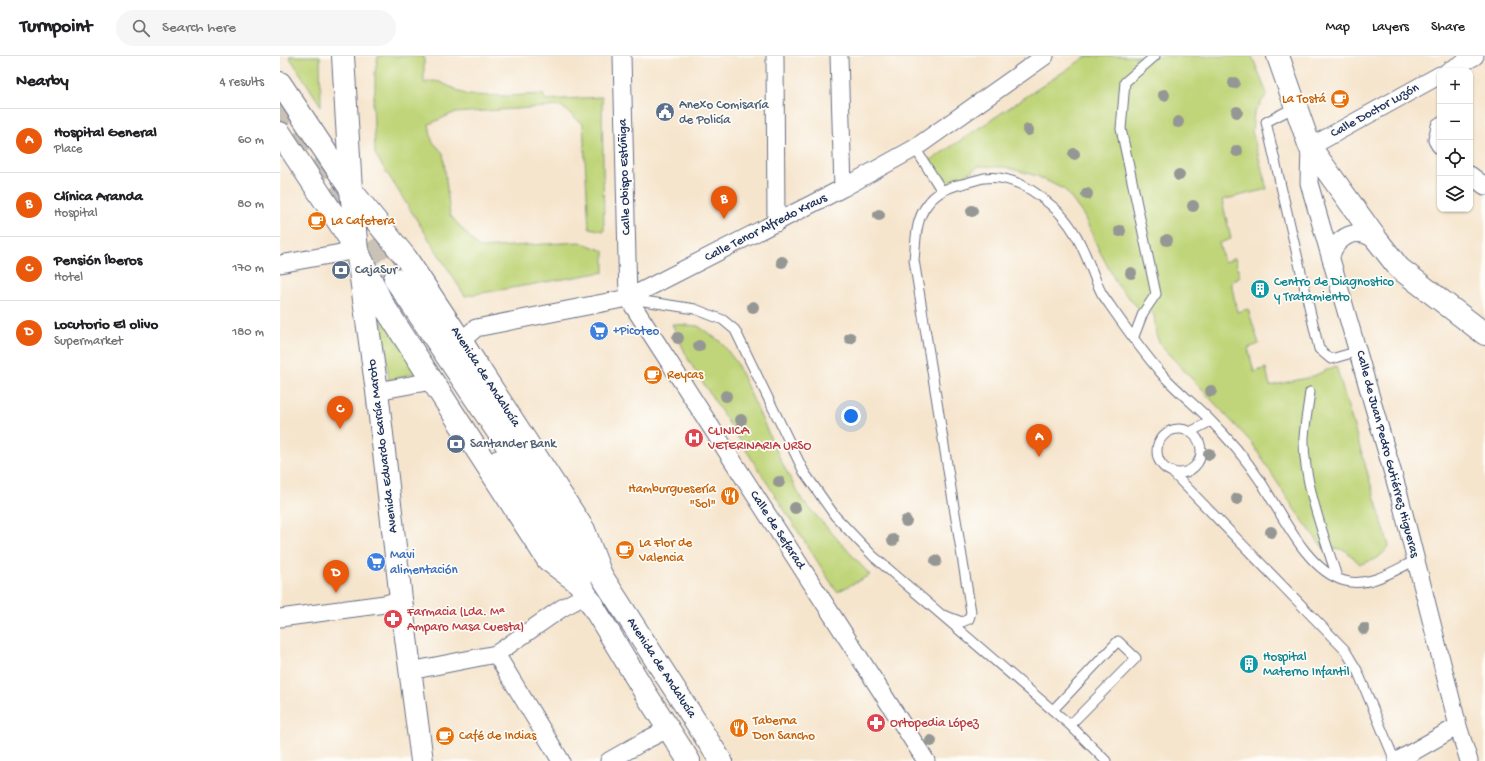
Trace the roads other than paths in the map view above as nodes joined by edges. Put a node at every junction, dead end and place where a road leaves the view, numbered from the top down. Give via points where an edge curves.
1 (344, 56) edge
2 (622, 56) edge
3 (775, 56) edge
4 (839, 56) edge
5 (1045, 56) edge
6 (1155, 56) edge
7 (1278, 56) edge
8 (1476, 56) edge
9 (1454, 68) edge
10 (1437, 77) edge
11 (280, 83) edge
12 (1295, 107) junction
13 (280, 133) edge
14 (1310, 147) junction
15 (915, 148) junction
16 (1471, 176) edge
17 (1485, 186) edge
18 (843, 188) junction
19 (351, 190) junction
20 (942, 191) junction
21 (776, 224) junction
22 (1377, 240) junction
23 (357, 250) junction
24 (1332, 257) junction
25 (280, 264) edge
26 (628, 298) junction
27 (1485, 334) edge
28 (1133, 338) junction
29 (461, 341) junction
30 (1359, 351) junction
31 (432, 381) junction
32 (377, 391) junction
33 (1310, 392) dead end
34 (1211, 421) junction
35 (1190, 432) junction
36 (1173, 473) junction
37 (1416, 560) junction
38 (601, 575) junction
39 (1337, 577) junction
40 (582, 589) junction
41 (401, 600) junction
42 (943, 615) junction
43 (280, 618) edge
44 (496, 654) junction
45 (410, 671) junction
46 (1053, 710) junction
47 (1070, 725) junction
48 (1458, 726) junction
49 (668, 729) junction
50 (422, 761) edge
51 (561, 761) edge
52 (609, 761) edge
53 (689, 761) edge
54 (721, 761) edge
55 (926, 761) edge
56 (1106, 761) edge
57 (1396, 761) edge
58 (1469, 761) edge

1 - 19 street
2 - 26 street, Calle Obispo Estúñiga
3 - 21 street
4 - 18 street
5 - 15 street, Calle Tenor Alfredo Kraus
6 - 28 lane via 1125,82 1121,129 1156,294 1143,313
7 - 12 street
8 - 9 street
10 - 14 street, Calle Doctor Luzón
11 - 19 street, Avenida Eduardo García Maroto
12 - 14 street
12 - 30 lane via 1266,122 1319,349 1331,359
13 - 23 street, Avenida Eduardo García Maroto
14 - 22 street
14 - 24 street, Calle de Juan Pedro Gutiérrez Higueras via 1309,182
15 - 18 street, Calle Tenor Alfredo Kraus
15 - 20 lane
16 - 17 street
18 - 21 street, Calle Tenor Alfredo Kraus
19 - 23 street, Avenida Eduardo García Maroto
19 - 29 street, Avenida de Andalucía via 406,258
20 - 28 lane via 948,187 986,178 1002,179 1020,183 1043,198 1068,222 1081,243 1100,290
20 - 42 lane via 927,204 919,220 914,260 971,612 970,619 962,622
21 - 26 street, Calle Tenor Alfredo Kraus
22 - 24 street via 1360,233 1345,236 1332,250
22 - 27 street via 1399,268
23 - 25 street
23 - 31 street, Avenida de Andalucía via 382,303
23 - 32 street, Avenida Eduardo García Maroto
24 - 30 street, Calle de Juan Pedro Gutiérrez Higueras
26 - 29 street, Calle Tenor Alfredo Kraus via 476,328
26 - 42 lane via 695,309 723,320 735,330 804,472 835,516 873,556
26 - 55 street, Calle de Sefarad
28 - 34 lane via 1162,374
29 - 38 street, Avenida de Andalucía via 584,530
30 - 37 street, Calle de Juan Pedro Gutiérrez Higueras
31 - 32 street
31 - 40 street, Avenida de Andalucía via 548,560
32 - 41 street, Avenida Eduardo García Maroto
33 - 39 lane via 1304,438 1308,477
34 - 35 lane
34 - 39 lane via 1258,478 1302,549 1322,569
35 - 36 lane via 1200,443 1201,459 1186,473
35 - 36 lane via 1175,429 1162,437 1158,444 1158,459 1162,466
36 - 57 lane via 1345,650 1358,670
37 - 39 lane via 1366,582 1345,581
37 - 48 street, Calle de Juan Pedro Gutiérrez Higueras
38 - 40 street, Avenida de Andalucía via 588,566 390,282
38 - 54 street, Avenida de Andalucía
40 - 44 street via 562,608
40 - 49 street, Avenida de Andalucía
41 - 43 street
41 - 45 street, Avenida Eduardo García Maroto
42 - 46 lane
44 - 45 street
44 - 51 street
45 - 50 street, Avenida Eduardo García Maroto
46 - 47 lane
46 - 47 lane via 1118,641 1136,658
47 - 56 lane
48 - 57 street
48 - 58 street, Calle de Juan Pedro Gutiérrez Higueras
49 - 52 street
49 - 53 street, Avenida de Andalucía

